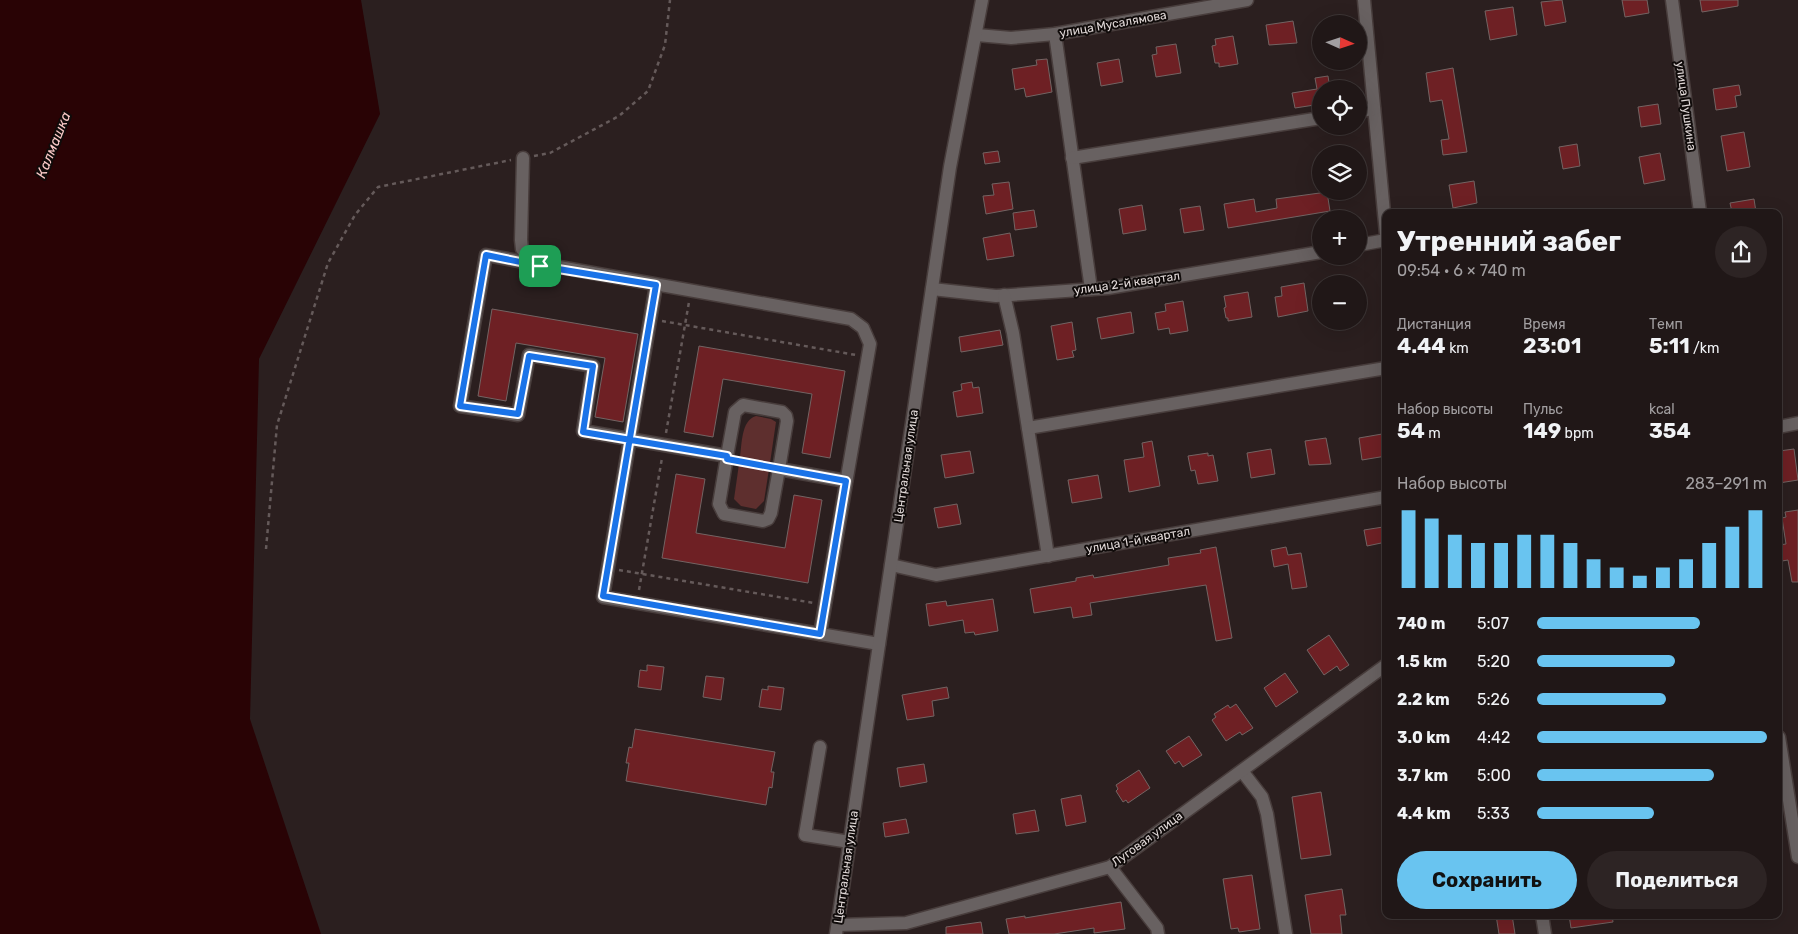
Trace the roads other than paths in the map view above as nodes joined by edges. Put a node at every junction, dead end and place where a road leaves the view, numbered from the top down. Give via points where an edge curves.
1 (982, 0) edge
2 (1247, 0) edge
3 (1364, 0) edge
4 (1672, 0) edge
5 (1055, 34) junction
6 (977, 35) junction
7 (1374, 109) junction
8 (1367, 110) edge
9 (1312, 119) edge
10 (523, 158) road end
11 (1072, 158) junction
12 (1384, 209) edge
13 (1700, 209) edge
14 (1382, 241) edge
15 (1367, 244) edge
16 (1312, 253) edge
17 (540, 266) junction
18 (656, 285) junction
19 (932, 289) junction
20 (1091, 289) junction
21 (1004, 295) junction
22 (1382, 369) edge
23 (1798, 423) edge
24 (1782, 426) edge
25 (1028, 428) junction
26 (630, 439) junction
27 (727, 457) junction
28 (779, 469) junction
29 (846, 481) junction
30 (1382, 498) edge
31 (1048, 556) junction
32 (891, 565) junction
33 (820, 634) junction
34 (879, 644) junction
35 (1382, 668) edge
36 (820, 747) dead end
37 (1782, 756) edge
38 (1242, 771) junction
39 (850, 842) junction
40 (1798, 857) edge
41 (1110, 867) junction
42 (1543, 919) edge
43 (837, 930) edge
44 (1158, 934) edge
45 (1286, 934) edge
46 (1545, 934) edge

1 - 6 street, Центральная улица
2 - 5 street, улица Мусалямова
3 - 7 street
4 - 13 street, улица Пушкина
5 - 6 street, улица Мусалямова via 1011,38
5 - 11 street
6 - 19 street, Центральная улица via 950,167
7 - 8 street
7 - 12 street
9 - 11 street
10 - 17 street via 522,249 531,262
11 - 20 street
14 - 15 street
16 - 20 street, улица 2-й квартал
17 - 18 street
17 - 26 street via 486,255 460,406 518,414 529,356 593,366 583,432
18 - 26 street
18 - 29 street via 851,319 864,328 870,344
19 - 21 street, улица 2-й квартал
19 - 32 street, Центральная улица
20 - 21 street, улица 2-й квартал
21 - 25 street
22 - 25 street
23 - 24 street
25 - 31 street
26 - 27 street
26 - 33 street via 603,596
27 - 28 street via 738,407 743,405 782,412 787,421
27 - 28 street via 719,504 724,514 763,521 768,519 772,513
28 - 29 street
29 - 33 street
30 - 31 street, улица 1-й квартал
31 - 32 street, улица 1-й квартал via 936,575
32 - 34 street, Центральная улица
33 - 34 street
34 - 39 street, Центральная улица
35 - 38 street, Луговая улица
36 - 39 street via 805,835
37 - 40 street
38 - 41 street, Луговая улица
38 - 45 street via 1262,797 1267,814
39 - 43 street, Центральная улица
41 - 43 street, Луговая улица via 906,923
41 - 44 street via 1158,928
42 - 46 street

